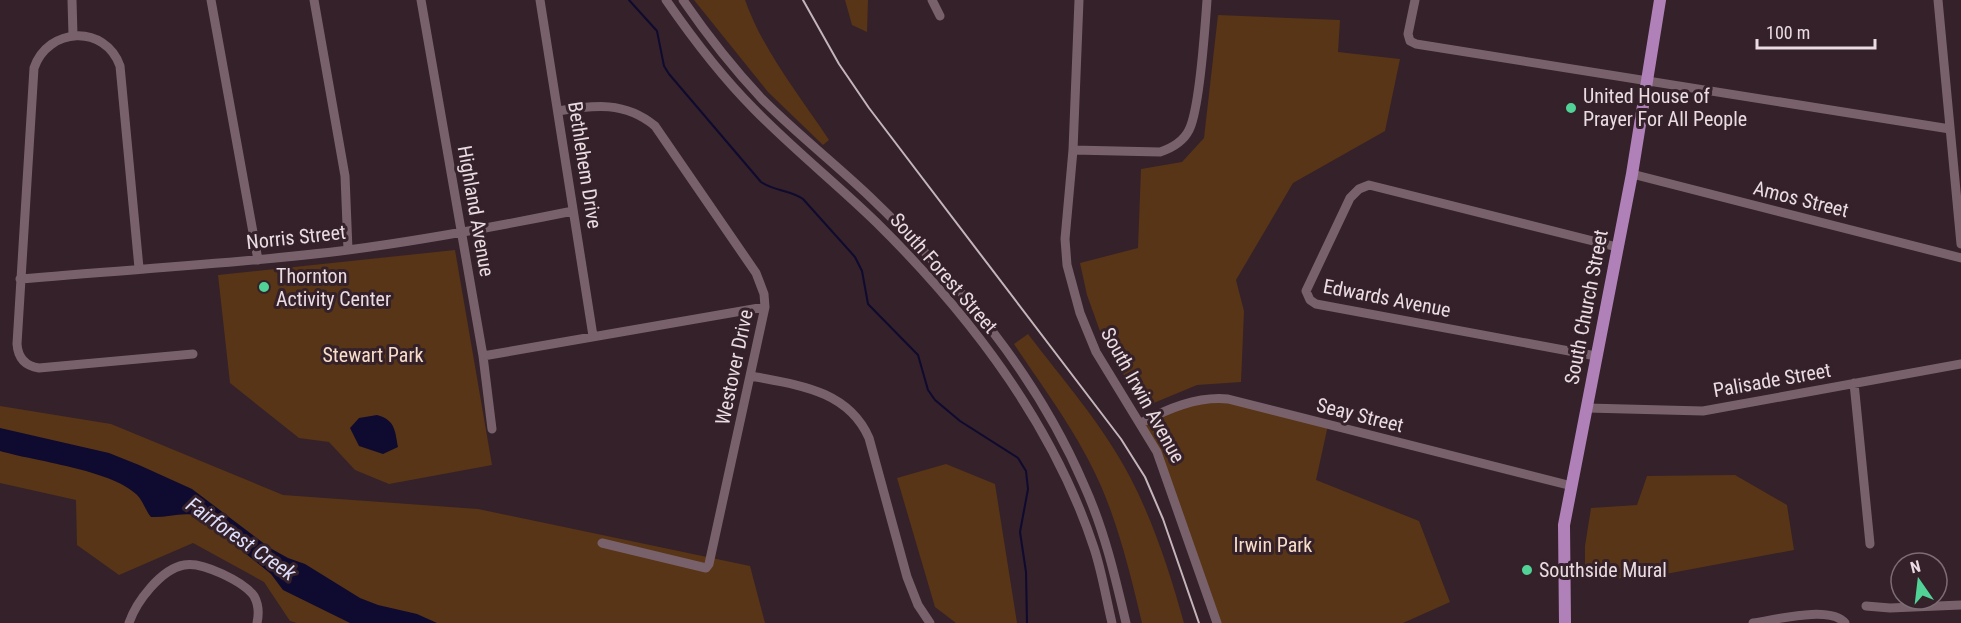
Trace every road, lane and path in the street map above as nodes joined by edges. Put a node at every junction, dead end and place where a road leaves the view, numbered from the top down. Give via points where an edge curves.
1 (72, 0) edge
2 (211, 0) edge
3 (314, 0) edge
4 (421, 0) edge
5 (540, 0) edge
6 (666, 0) edge
7 (683, 0) edge
8 (932, 0) edge
9 (1079, 0) edge
10 (1207, 0) edge
11 (1415, 0) edge
12 (1660, 0) edge
13 (1938, 0) edge
14 (940, 16) dead end
15 (73, 35) junction
16 (1648, 82) junction
17 (558, 111) junction
18 (1950, 129) junction
19 (1073, 150) junction
20 (1632, 174) junction
21 (573, 211) junction
22 (461, 233) junction
23 (1961, 244) edge
24 (1617, 247) junction
25 (348, 250) junction
26 (1961, 258) edge
27 (258, 260) junction
28 (139, 268) junction
29 (20, 279) junction
30 (765, 307) junction
31 (593, 336) junction
32 (193, 354) dead end
33 (483, 356) junction
34 (1596, 356) junction
35 (1961, 364) edge
36 (751, 376) junction
37 (1854, 383) junction
38 (1587, 408) junction
39 (1141, 423) junction
40 (492, 429) dead end
41 (1572, 486) junction
42 (602, 543) dead end
43 (1869, 544) dead end
44 (1961, 605) edge
45 (1866, 606) dead end
46 (129, 623) edge
47 (257, 623) edge
48 (930, 623) edge
49 (1112, 623) edge
50 (1126, 623) edge
51 (1217, 623) edge
52 (1565, 623) edge
53 (1753, 623) edge
54 (1845, 623) edge

1 - 15 street
2 - 27 street
3 - 25 street via 345,176
4 - 22 street, Highland Avenue
5 - 17 street, Bethlehem Drive
6 - 49 street, South Forest Street via 737,92 908,255 998,363 1042,434 1079,510 1094,549
7 - 50 street, South Forest Street via 717,47 763,99 906,233 1006,348 1050,415 1085,486 1111,561
8 - 14 street
9 - 19 street, South Irwin Avenue
10 - 19 street via 1193,118 1185,138 1160,152
11 - 16 street via 1408,34 1416,44
12 - 16 main road, South Church Street
13 - 18 street
15 - 28 street via 99,41 112,51 120,66
15 - 29 street via 49,44 34,68
16 - 18 street
16 - 20 main road, South Church Street
17 - 21 street, Bethlehem Drive
17 - 30 street, Westover Drive via 608,105 631,111 655,126 756,273
18 - 23 street
19 - 39 street, South Irwin Avenue via 1065,239 1074,296 1096,352
20 - 24 main road, South Church Street
20 - 26 street, Amos Street
21 - 22 street, Norris Street
21 - 31 street, Bethlehem Drive
22 - 25 street, Norris Street
22 - 33 street, Highland Avenue
24 - 34 main road, South Church Street
24 - 34 street, Edwards Avenue via 1369,185 1350,198 1306,291 1316,304
25 - 27 street, Norris Street
27 - 28 street, Norris Street
28 - 29 street, Norris Street
29 - 32 street via 17,350 23,361 33,367
30 - 31 street
30 - 36 street, Westover Drive
31 - 33 street
33 - 40 street, Highland Avenue
34 - 38 main road, South Church Street
35 - 37 street, Palisade Street
36 - 42 street, Westover Drive via 706,568
36 - 48 street via 824,393 859,419 869,438 911,588
37 - 38 street, Palisade Street via 1703,411
37 - 43 street
38 - 41 main road, South Church Street
39 - 41 street, Seay Street via 1188,403 1228,399
39 - 51 street, South Irwin Avenue via 1168,478
41 - 52 main road, South Church Street via 1564,525
44 - 45 street
46 - 47 street via 150,588 174,569 190,564 226,576 248,589 257,602
53 - 54 street via 1824,614 1834,614

